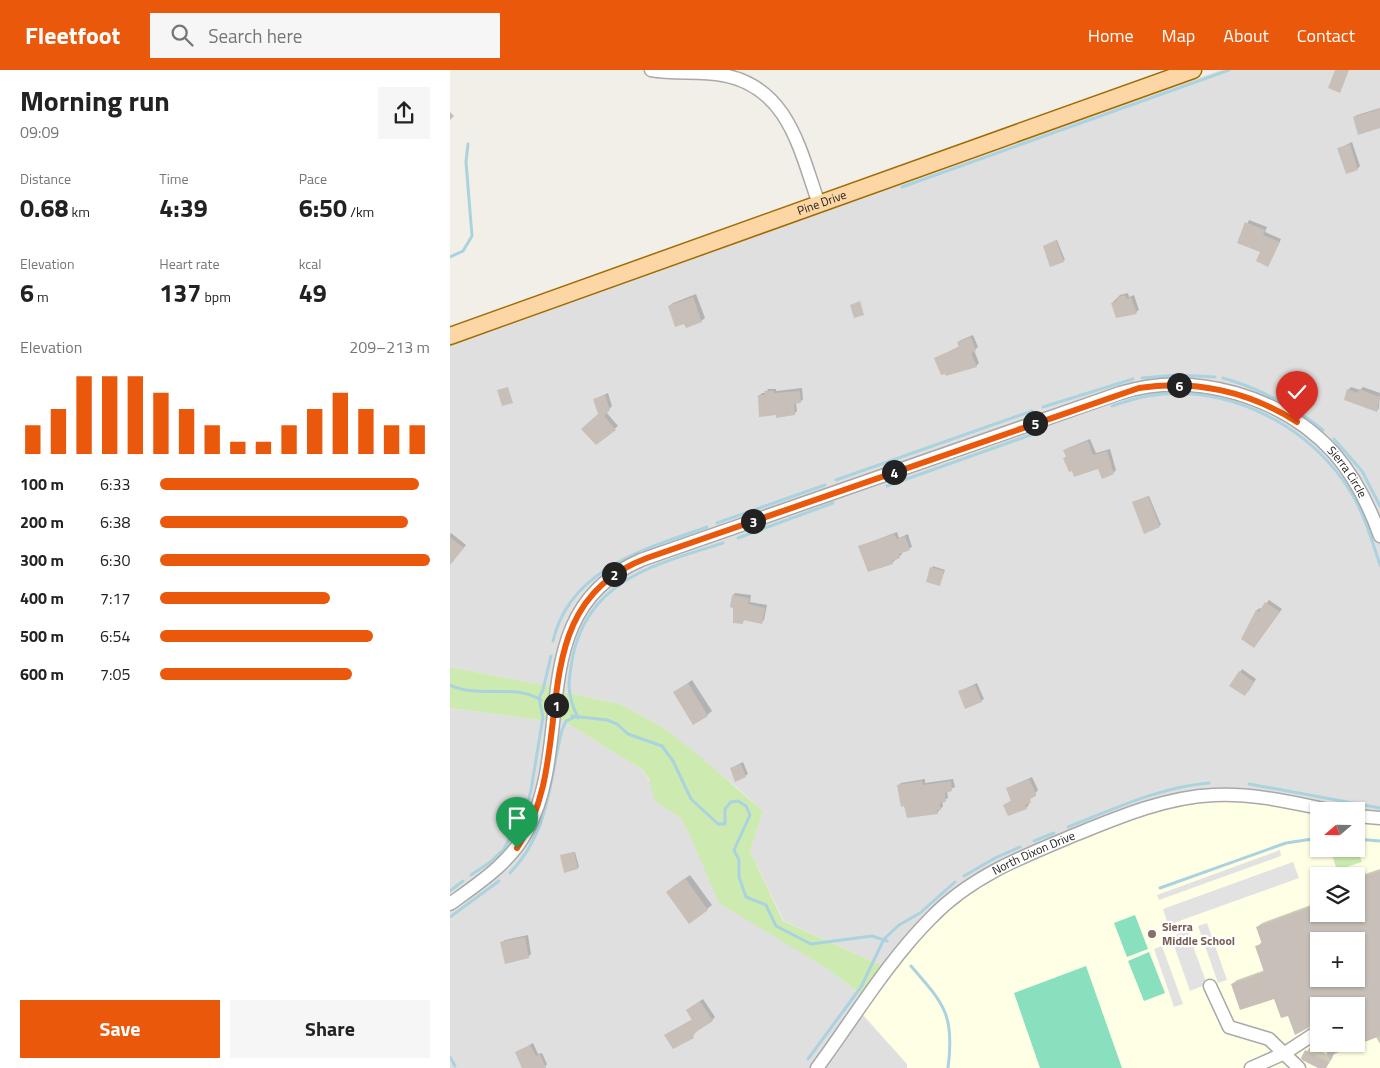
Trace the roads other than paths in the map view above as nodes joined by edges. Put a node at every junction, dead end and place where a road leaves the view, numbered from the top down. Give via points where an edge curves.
1 (651, 70) edge
2 (1193, 70) edge
3 (818, 204) junction
4 (450, 336) edge
5 (1380, 536) edge
6 (1310, 807) edge
7 (1365, 817) edge
8 (1380, 818) edge
9 (450, 904) edge
10 (1210, 986) dead end
11 (1310, 1037) edge
12 (1285, 1053) junction
13 (817, 1068) edge
14 (1252, 1068) edge
15 (1299, 1068) edge

1 - 3 street via 723,76 745,82 770,98 784,113 794,133
2 - 3 main road, Pine Drive
3 - 4 main road, Pine Drive
5 - 9 street, Sierra Circle via 1355,480 1326,445 1297,422 1241,395 1200,386 1169,385 1120,394 641,560 600,585 585,601 572,624 561,666 545,778 528,830 505,860
6 - 13 street, North Dixon Drive via 1242,795 1185,798 1113,820 996,869 959,893 924,925
7 - 8 street
10 - 12 street via 1229,1027 1264,1036
11 - 12 street
12 - 14 street
12 - 15 street

